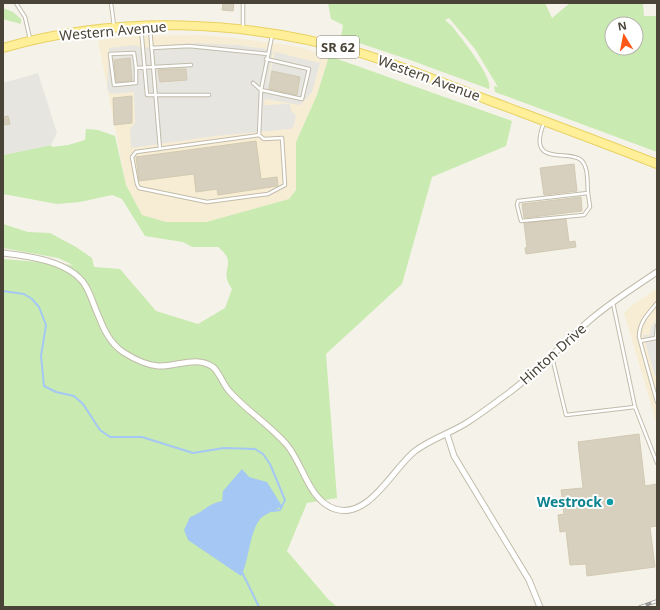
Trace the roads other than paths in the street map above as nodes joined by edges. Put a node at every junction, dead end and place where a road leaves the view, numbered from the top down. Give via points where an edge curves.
1 (16, 3) edge
2 (110, 3) edge
3 (244, 3) edge
4 (141, 26) junction
5 (150, 26) junction
6 (114, 28) junction
7 (243, 29) junction
8 (273, 33) junction
9 (30, 42) junction
10 (3, 48) edge
11 (151, 48) junction
12 (268, 54) junction
13 (266, 59) junction
14 (191, 65) dead end
15 (152, 67) junction
16 (136, 68) junction
17 (145, 68) junction
18 (253, 83) dead end
19 (261, 90) junction
20 (208, 94) dead end
21 (155, 95) junction
22 (544, 121) junction
23 (259, 135) junction
24 (160, 149) junction
25 (657, 164) edge
26 (588, 193) junction
27 (3, 253) edge
28 (657, 272) edge
29 (613, 303) junction
30 (657, 303) edge
31 (657, 326) edge
32 (640, 341) junction
33 (552, 357) junction
34 (657, 382) edge
35 (652, 384) junction
36 (657, 402) edge
37 (635, 407) junction
38 (447, 434) junction
39 (657, 462) edge
40 (540, 607) edge

1 - 9 lane via 25,17
2 - 6 lane
3 - 7 lane
4 - 5 main road, Western Avenue / SR 62
4 - 6 main road, Western Avenue / SR 62
4 - 17 lane
5 - 7 main road, Western Avenue / SR 62
5 - 11 lane
6 - 9 main road, Western Avenue / SR 62
7 - 8 main road, Western Avenue / SR 62
8 - 12 lane
8 - 22 main road, Western Avenue / SR 62 via 361,54
9 - 10 main road, Western Avenue / SR 62
11 - 12 lane via 190,46
11 - 15 lane
12 - 13 lane
13 - 19 lane
13 - 19 lane via 308,69 302,99
14 - 15 lane
15 - 17 lane
15 - 21 lane
16 - 16 lane via 134,53 110,54 114,85 136,83
16 - 17 lane
17 - 21 lane via 147,95
18 - 19 lane
19 - 23 lane
20 - 21 lane
21 - 24 lane
22 - 25 main road, Western Avenue / SR 62
22 - 26 lane via 540,140 543,150 550,156 577,157 581,160 587,177
23 - 24 lane
23 - 24 lane via 264,139 282,138 285,185 268,194 207,202 139,188 133,154
26 - 26 lane via 518,201 521,221 584,215 590,207
27 - 38 street, Hinton Drive via 33,257 69,269 85,284 106,334 120,350 141,362 171,366 202,362 214,368 228,391 287,444 315,494 335,509 349,510 362,506 388,482 413,452
28 - 29 street, Hinton Drive
29 - 33 street, Hinton Drive via 590,320
29 - 37 lane
30 - 32 lane via 643,319 639,330
31 - 32 lane via 656,338
32 - 35 lane
33 - 37 lane via 566,415
33 - 38 street, Hinton Drive via 470,421
34 - 35 lane
35 - 36 lane
37 - 39 lane
38 - 40 street via 454,456 528,580

